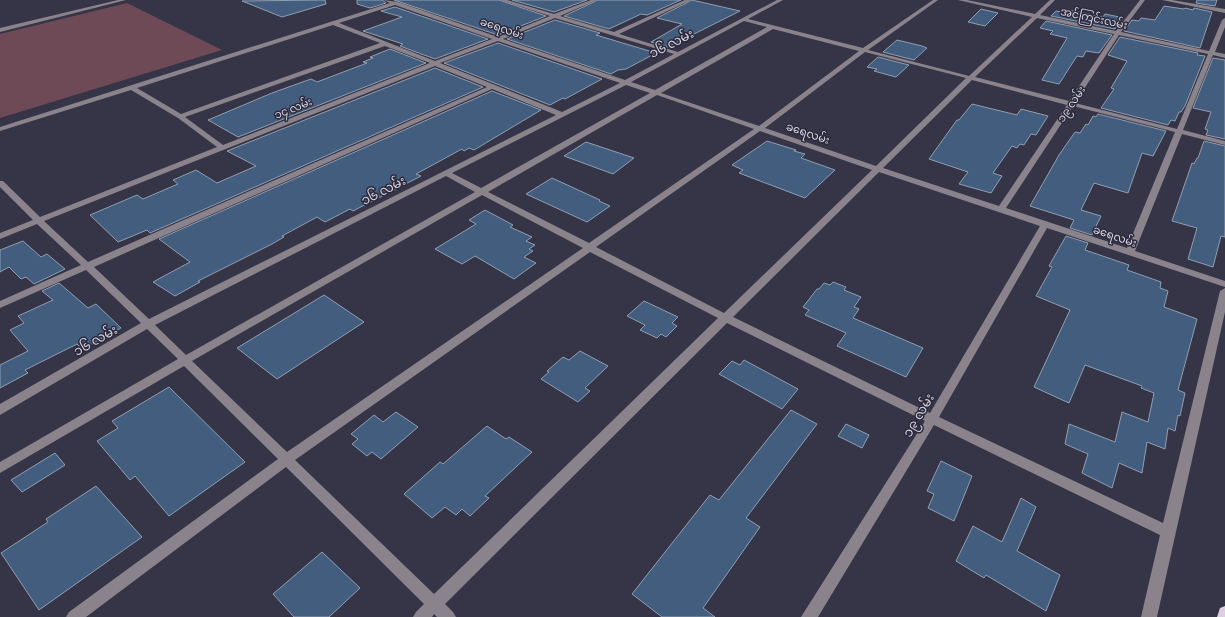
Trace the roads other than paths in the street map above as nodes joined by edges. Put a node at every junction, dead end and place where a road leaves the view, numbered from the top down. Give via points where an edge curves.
1 (124, 0) edge
2 (385, 0) edge
3 (406, 0) edge
4 (503, 0) edge
5 (595, 0) edge
6 (688, 0) edge
7 (781, 0) edge
8 (936, 0) edge
9 (960, 0) edge
10 (1053, 0) edge
11 (1143, 0) edge
12 (1164, 0) edge
13 (395, 3) junction
14 (1225, 11) edge
15 (554, 16) junction
16 (1034, 16) junction
17 (744, 20) junction
18 (1225, 20) edge
19 (334, 23) junction
20 (772, 27) junction
21 (0, 30) edge
22 (615, 34) junction
23 (1118, 34) junction
24 (498, 38) junction
25 (384, 44) junction
26 (863, 51) junction
27 (1210, 53) junction
28 (679, 54) junction
29 (1225, 56) edge
30 (434, 64) junction
31 (970, 78) junction
32 (624, 82) junction
33 (131, 86) junction
34 (491, 87) junction
35 (656, 93) junction
36 (1071, 104) junction
37 (561, 114) junction
38 (180, 117) junction
39 (760, 128) junction
40 (0, 129) edge
41 (1178, 132) junction
42 (1225, 143) edge
43 (222, 148) junction
44 (878, 169) junction
45 (445, 173) junction
46 (0, 183) edge
47 (482, 192) junction
48 (1001, 209) junction
49 (37, 221) junction
50 (1045, 224) junction
51 (0, 236) edge
52 (589, 248) junction
53 (1130, 252) junction
54 (88, 266) junction
55 (1225, 284) edge
56 (1225, 291) edge
57 (0, 305) edge
58 (726, 318) junction
59 (148, 324) junction
60 (185, 360) junction
61 (0, 410) edge
62 (932, 419) junction
63 (286, 460) junction
64 (0, 468) edge
65 (1168, 532) junction
66 (434, 604) junction
67 (1225, 613) edge
68 (74, 617) edge
69 (422, 617) edge
70 (448, 617) edge
71 (809, 617) edge
72 (1149, 617) edge
73 (1224, 617) edge

1 - 21 street
2 - 13 street, ခရေလမ်း
3 - 13 street
4 - 15 street
5 - 15 street, ၁၄ လမ်း
6 - 22 street
7 - 17 street, ၁၆ လမ်း
8 - 26 street
9 - 16 street, အင်ကြင်းလမ်း
10 - 16 street
11 - 23 street, ၁၉ လမ်း
12 - 14 street
13 - 19 street
13 - 24 street, ခရေလမ်း
15 - 22 street
15 - 24 street, ၁၄ လမ်း
16 - 23 street, အင်ကြင်းလမ်း
16 - 31 street
17 - 20 street
17 - 28 street, ၁၆ လမ်း
18 - 27 street
19 - 25 street
19 - 33 street
20 - 26 street
20 - 35 street
22 - 28 street
23 - 27 street, အင်ကြင်းလမ်း
23 - 36 street, ၁၉ လမ်း
24 - 30 street, ၁၄ လမ်း
24 - 32 street, ခရေလမ်း
25 - 30 street
25 - 38 street
26 - 31 street
26 - 39 street
27 - 29 street, အင်ကြင်းလမ်း
27 - 41 street
28 - 32 street, ၁၆ လမ်း
30 - 34 street
30 - 43 street, ၁၄ လမ်း
31 - 36 street
31 - 44 street
32 - 35 street, ခရေလမ်း
32 - 37 street, ၁၆ လမ်း
33 - 38 street
33 - 40 street
34 - 37 street
34 - 54 street
35 - 39 street, ခရေလမ်း
35 - 47 street
36 - 41 street
36 - 48 street, ၁၉ လမ်း
37 - 45 street, ၁၆ လမ်း
38 - 43 street
39 - 44 street, ခရေလမ်း
39 - 52 street
41 - 42 street
41 - 53 street
43 - 49 street, ၁၄ လမ်း
44 - 48 street, ခရေလမ်း
44 - 58 street
45 - 47 street
45 - 59 street, ၁၆ လမ်း
46 - 49 street
47 - 52 street
47 - 60 street
48 - 50 street, ခရေလမ်း
49 - 51 street, ၁၄ လမ်း
49 - 54 street
50 - 53 street, ခရေလမ်း
50 - 62 street, ၁၉ လမ်း
52 - 58 street
52 - 63 street
53 - 55 street, ခရေလမ်း
54 - 57 street
54 - 59 street
56 - 65 street
58 - 62 street
58 - 66 street
59 - 60 street
59 - 61 street, ၁၆ လမ်း
60 - 63 street
60 - 64 street
62 - 65 street
62 - 71 street, ၁၉ လမ်း
63 - 66 street
63 - 68 street
65 - 72 street
66 - 69 street
66 - 70 street
67 - 73 main road

